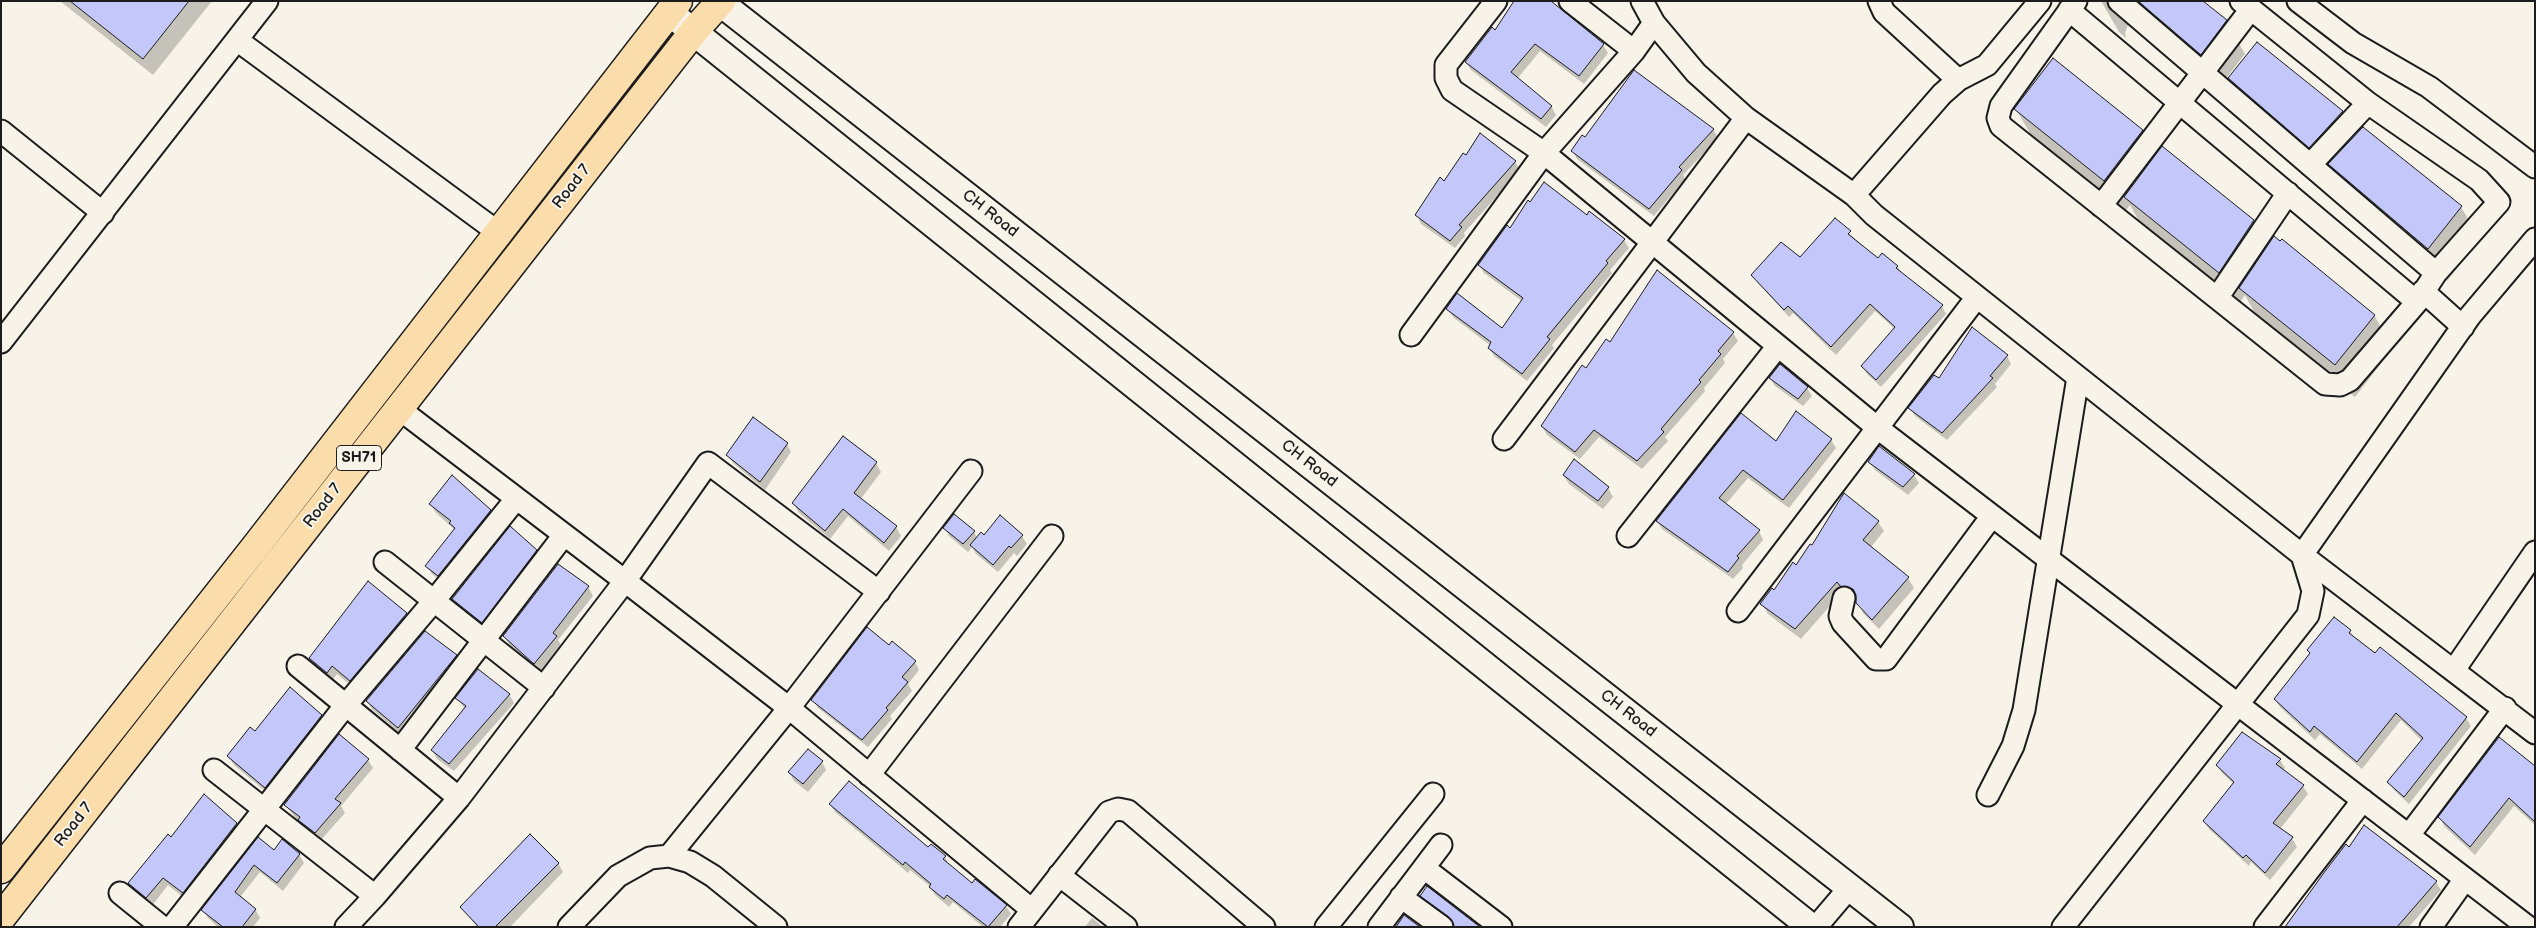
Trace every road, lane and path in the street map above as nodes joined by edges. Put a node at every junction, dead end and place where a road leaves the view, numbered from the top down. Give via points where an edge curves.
1 (267, 1) edge
2 (1496, 1) edge
3 (1570, 1) edge
4 (1642, 1) edge
5 (1880, 1) edge
6 (2040, 1) edge
7 (2119, 1) edge
8 (2298, 1) edge
9 (720, 2) edge
10 (2246, 5) edge
11 (2072, 6) edge
12 (674, 7) edge
13 (1654, 23) junction
14 (694, 31) junction
15 (237, 40) junction
16 (1634, 51) junction
17 (2202, 72) junction
18 (1958, 80) junction
19 (2368, 103) junction
20 (2178, 104) junction
21 (1746, 118) junction
22 (1, 131) edge
23 (1544, 154) junction
24 (2310, 165) junction
25 (2535, 168) edge
26 (2288, 193) junction
27 (1854, 195) junction
28 (2101, 206) junction
29 (103, 213) junction
30 (499, 233) junction
31 (2535, 239) edge
32 (1652, 244) junction
33 (2436, 273) junction
34 (1977, 297) junction
35 (2420, 297) junction
36 (2217, 298) junction
37 (2463, 327) junction
38 (1411, 335) dead end
39 (1, 342) edge
40 (1778, 346) junction
41 (2078, 377) junction
42 (398, 408) junction
43 (1878, 429) junction
44 (1504, 439) dead end
45 (971, 471) dead end
46 (516, 499) junction
47 (1992, 516) junction
48 (564, 535) junction
49 (1052, 536) dead end
50 (1628, 536) dead end
51 (2535, 552) edge
52 (2302, 555) junction
53 (2048, 558) junction
54 (385, 562) dead end
55 (625, 581) junction
56 (879, 592) junction
57 (1844, 598) dead end
58 (433, 602) junction
59 (1738, 611) dead end
60 (483, 639) junction
61 (298, 666) dead end
62 (2454, 670) junction
63 (544, 688) junction
64 (2238, 704) junction
65 (345, 706) junction
66 (789, 708) junction
67 (2505, 708) junction
68 (2535, 732) edge
69 (400, 750) junction
70 (214, 770) dead end
71 (869, 775) junction
72 (1433, 794) dead end
73 (1988, 795) dead end
74 (458, 798) junction
75 (2363, 800) junction
76 (266, 810) junction
77 (2409, 835) junction
78 (1441, 844) dead end
79 (669, 856) junction
80 (1424, 868) junction
81 (1, 869) edge
82 (1059, 875) junction
83 (2465, 879) junction
84 (1850, 887) junction
85 (120, 894) dead end
86 (375, 896) junction
87 (1401, 897) junction
88 (1, 918) edge
89 (1026, 918) edge
90 (1252, 923) edge
91 (2071, 924) edge
92 (162, 927) edge
93 (172, 927) edge
94 (346, 927) edge
95 (569, 927) edge
96 (776, 927) edge
97 (1126, 927) edge
98 (1326, 927) edge
99 (1379, 927) edge
100 (1442, 927) edge
101 (1501, 927) edge
102 (1811, 927) edge
103 (1816, 927) edge
104 (1900, 927) edge
105 (2265, 927) edge
106 (2431, 927) edge
107 (2528, 927) edge

1 - 15 street
2 - 23 street via 1446,65 1446,78 1452,90
3 - 16 street
4 - 13 street
5 - 18 street via 1884,12
6 - 18 street via 1987,65
7 - 17 street
8 - 25 street via 2353,43 2429,87
9 - 14 main road, Road 7 / SH71
9 - 84 street, CH Road
10 - 17 street
10 - 19 street
11 - 20 street
11 - 28 street via 2001,106 1998,118 2001,126
12 - 14 street
12 - 30 main road, Road 7 / SH71
13 - 16 street
13 - 21 street via 1696,73
14 - 42 main road, Road 7 / SH71
14 - 102 street
15 - 29 street
15 - 30 street
16 - 23 street
17 - 20 street
17 - 24 street
18 - 27 street
19 - 24 street
19 - 33 street via 2479,180 2499,202
20 - 26 street
20 - 28 street
21 - 27 street
21 - 32 street
22 - 29 street
23 - 32 street
23 - 38 street
24 - 33 street
26 - 35 street
26 - 36 street
27 - 34 street via 1874,215
28 - 36 street
29 - 39 street
30 - 81 main road, Road 7 / SH71
31 - 37 street
32 - 40 street
32 - 44 street
33 - 35 street
34 - 41 street
34 - 43 street
35 - 36 street via 2350,380 2340,385 2325,384
35 - 37 street
37 - 52 street
40 - 43 street
40 - 50 street
41 - 52 street
41 - 53 street
42 - 46 street
42 - 88 main road, Road 7 / SH71
43 - 47 street
43 - 59 street
45 - 56 street
46 - 48 street
46 - 58 street
47 - 53 street
47 - 57 street via 1886,659 1876,659 1843,623 1840,616
48 - 55 street
48 - 60 street
49 - 71 street
51 - 62 street
52 - 62 street
52 - 64 street via 2314,591 2308,615
53 - 64 street
53 - 73 street via 2024,710 2013,746
54 - 58 street
55 - 56 street via 708,462
55 - 63 street
55 - 66 street
56 - 66 street
58 - 60 street
58 - 65 street
60 - 63 street
60 - 69 street
61 - 65 street
62 - 67 street
63 - 74 street
64 - 75 street
64 - 91 street
65 - 69 street
65 - 76 street
66 - 71 street
66 - 79 street
67 - 68 street
67 - 77 street
69 - 74 street
70 - 76 street
71 - 89 street
72 - 98 street
74 - 86 street
75 - 77 street
75 - 105 street
76 - 86 street
76 - 93 street
77 - 83 street
78 - 80 street
79 - 95 street via 650,858 618,876
79 - 96 street via 690,862 713,876
80 - 87 street
80 - 101 street
82 - 89 street
82 - 90 street via 1108,812 1128,811
82 - 97 street
83 - 106 street
83 - 107 street
84 - 103 street
84 - 104 street, CH Road
85 - 92 street
86 - 94 street
87 - 99 street
87 - 100 street

